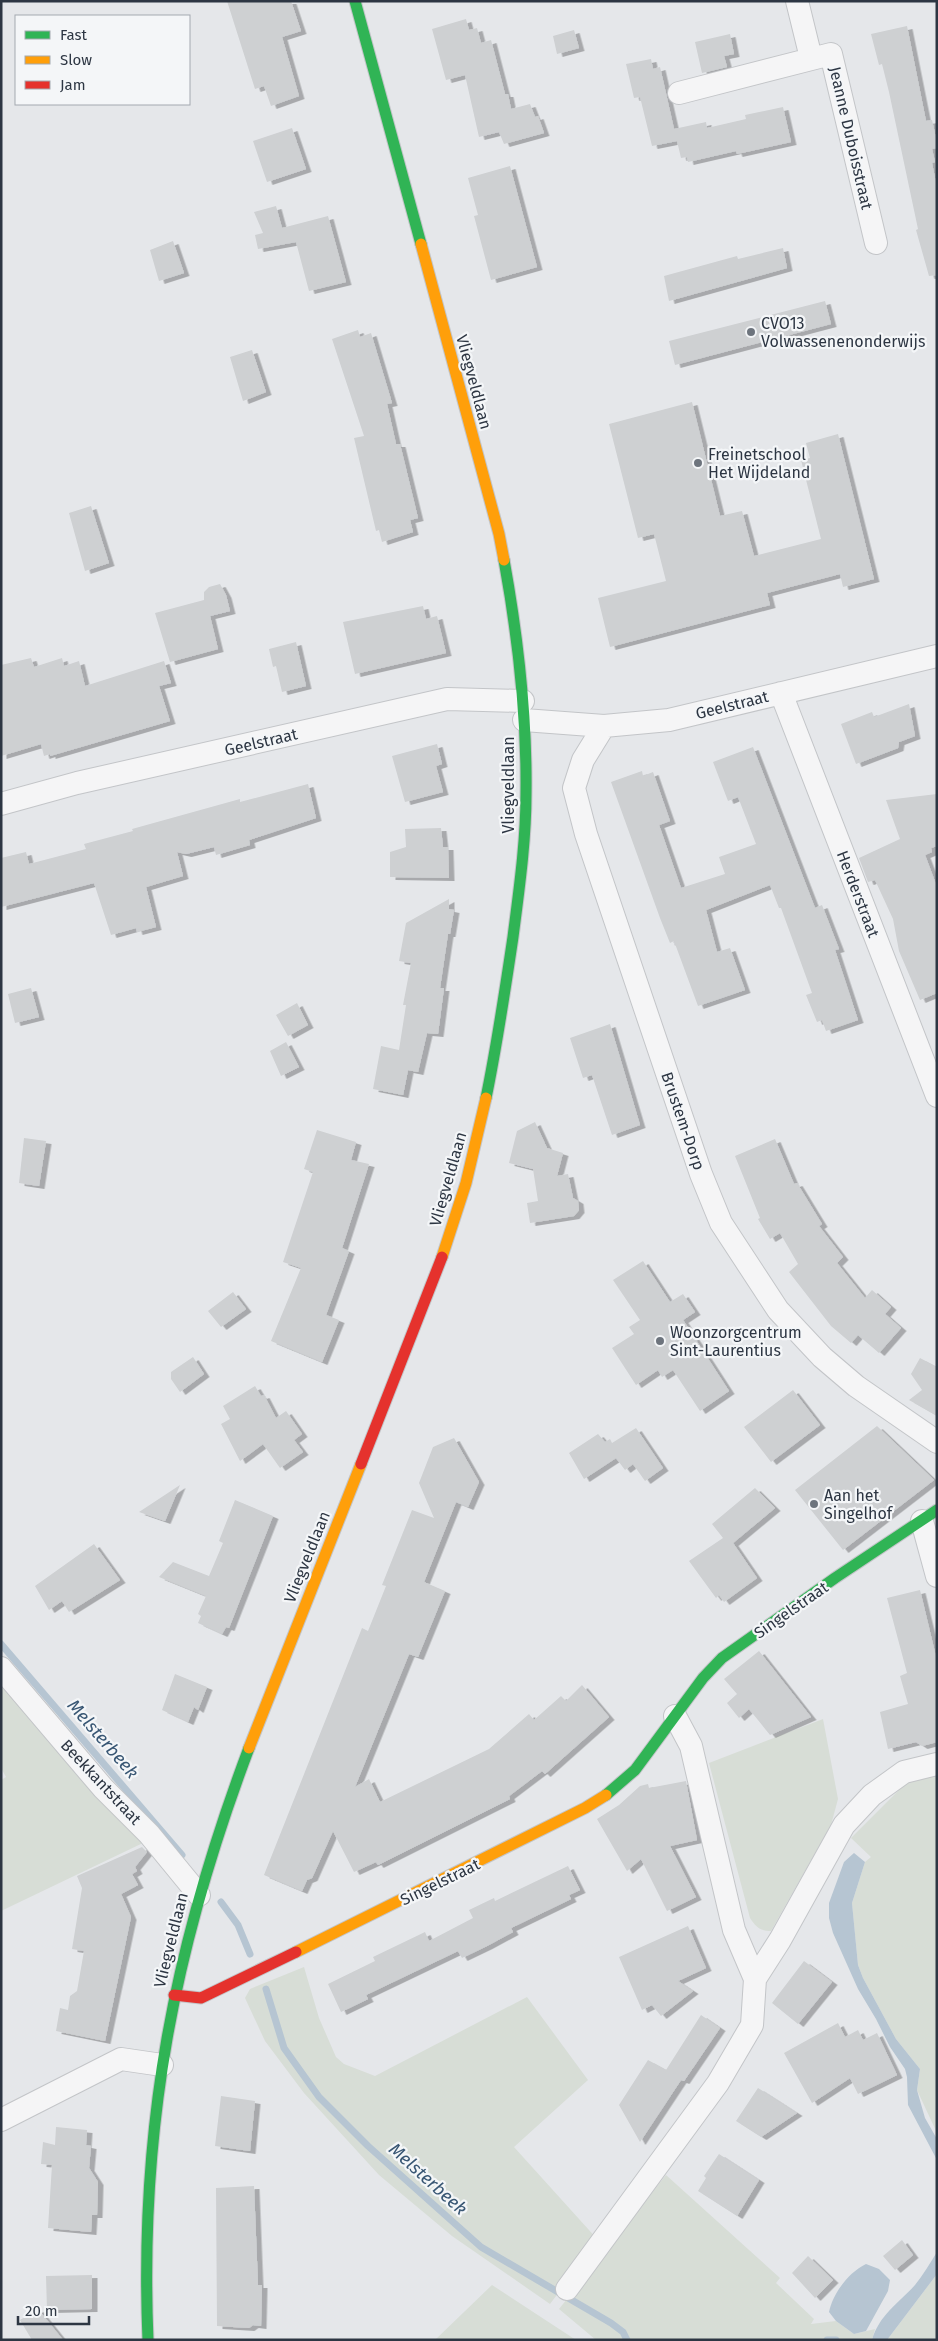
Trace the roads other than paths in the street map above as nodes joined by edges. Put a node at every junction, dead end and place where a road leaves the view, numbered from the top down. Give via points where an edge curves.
1 (355, 1) edge
2 (797, 1) edge
3 (811, 58) junction
4 (679, 93) dead end
5 (876, 243) dead end
6 (937, 656) edge
7 (781, 693) junction
8 (523, 711) junction
9 (604, 726) junction
10 (1, 804) edge
11 (937, 1096) edge
12 (937, 1442) edge
13 (929, 1515) edge
14 (937, 1576) edge
15 (1, 1668) edge
16 (675, 1716) junction
17 (937, 1764) edge
18 (199, 1895) junction
19 (755, 1979) junction
20 (174, 1995) junction
21 (162, 2065) junction
22 (1, 2120) edge
23 (566, 2289) dead end
24 (148, 2340) edge

1 - 8 main road, Vliegveldlaan via 498,534 514,618
2 - 3 street, Jeanne Duboisstraat
3 - 4 street, Jeanne Duboisstraat
3 - 5 street, Jeanne Duboisstraat via 831,54
6 - 7 street, Geelstraat
7 - 9 street, Geelstraat via 669,720
7 - 11 street, Herderstraat
8 - 9 street, Geelstraat
8 - 10 street, Geelstraat via 447,699 77,783
8 - 18 main road, Vliegveldlaan via 524,852 497,1041 465,1185 422,1309 244,1759
9 - 12 street, Brustem-Dorp via 583,760 574,788 621,938 701,1174 721,1223 778,1310 822,1357 856,1386
13 - 14 street, Singelstraat
13 - 16 main road, Singelstraat via 722,1658
15 - 18 street, Beekkantstraat
16 - 19 street via 690,1746 734,1930
16 - 20 main road, Singelstraat via 635,1770 584,1808 201,1998
17 - 19 street via 904,1772 872,1795 844,1825
18 - 20 main road, Vliegveldlaan
19 - 23 street via 752,2025 718,2083
20 - 21 main road, Vliegveldlaan
21 - 22 street via 121,2059
21 - 24 main road, Vliegveldlaan via 150,2178

